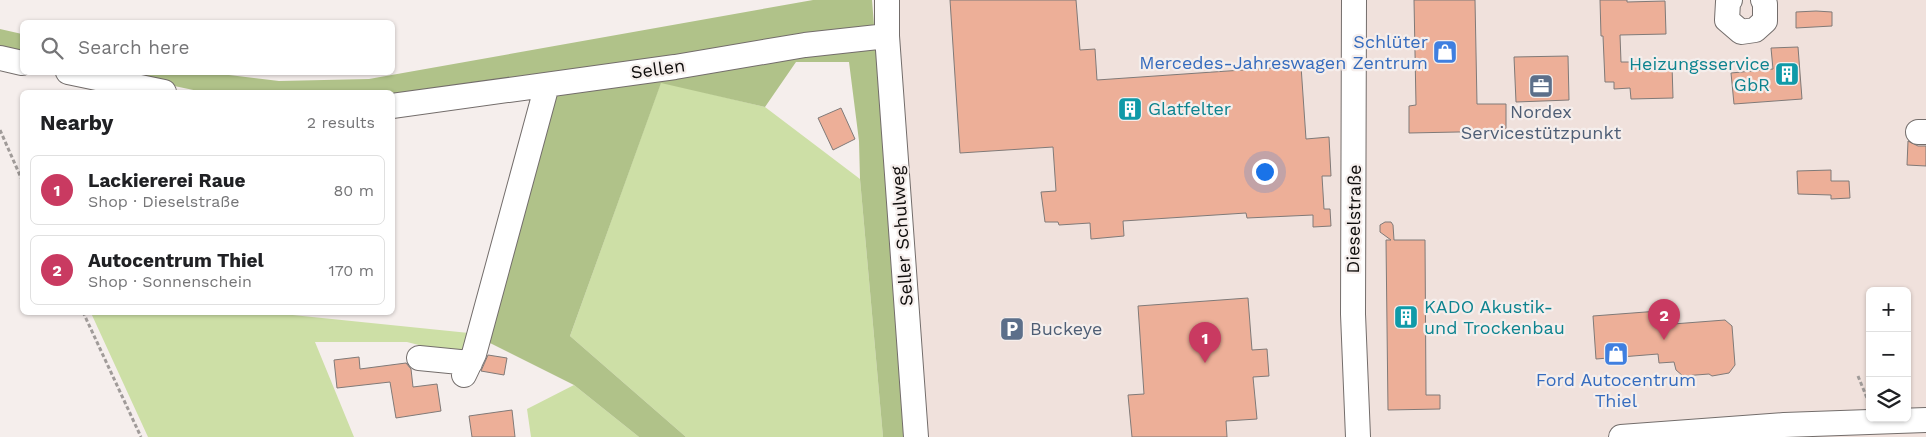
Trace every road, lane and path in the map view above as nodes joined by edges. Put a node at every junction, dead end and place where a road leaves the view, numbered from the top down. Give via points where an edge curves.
1 (886, 0) edge
2 (1354, 0) edge
3 (1730, 0) edge
4 (1763, 0) edge
5 (887, 36) junction
6 (0, 58) edge
7 (20, 63) edge
8 (82, 75) edge
9 (547, 85) junction
10 (154, 90) edge
11 (395, 106) edge
12 (0, 130) edge
13 (20, 175) edge
14 (85, 315) edge
15 (419, 358) dead end
16 (1858, 376) dead end
17 (1866, 394) edge
18 (1926, 420) edge
19 (1766, 432) edge
20 (1708, 434) edge
21 (140, 437) edge
22 (916, 437) edge
23 (1358, 437) edge
24 (1628, 437) edge

1 - 5 street
2 - 23 street, Dieselstraße via 1353,314
3 - 4 street via 1727,20 1741,32 1755,30 1765,21 1766,4
5 - 9 street, Sellen via 805,45
5 - 22 street, Seller Schulweg
6 - 7 street
8 - 10 street
9 - 11 street, Sellen
9 - 15 street via 474,354 467,369
12 - 13 path
14 - 21 path
16 - 17 path
18 - 19 street
19 - 20 street
20 - 24 street

